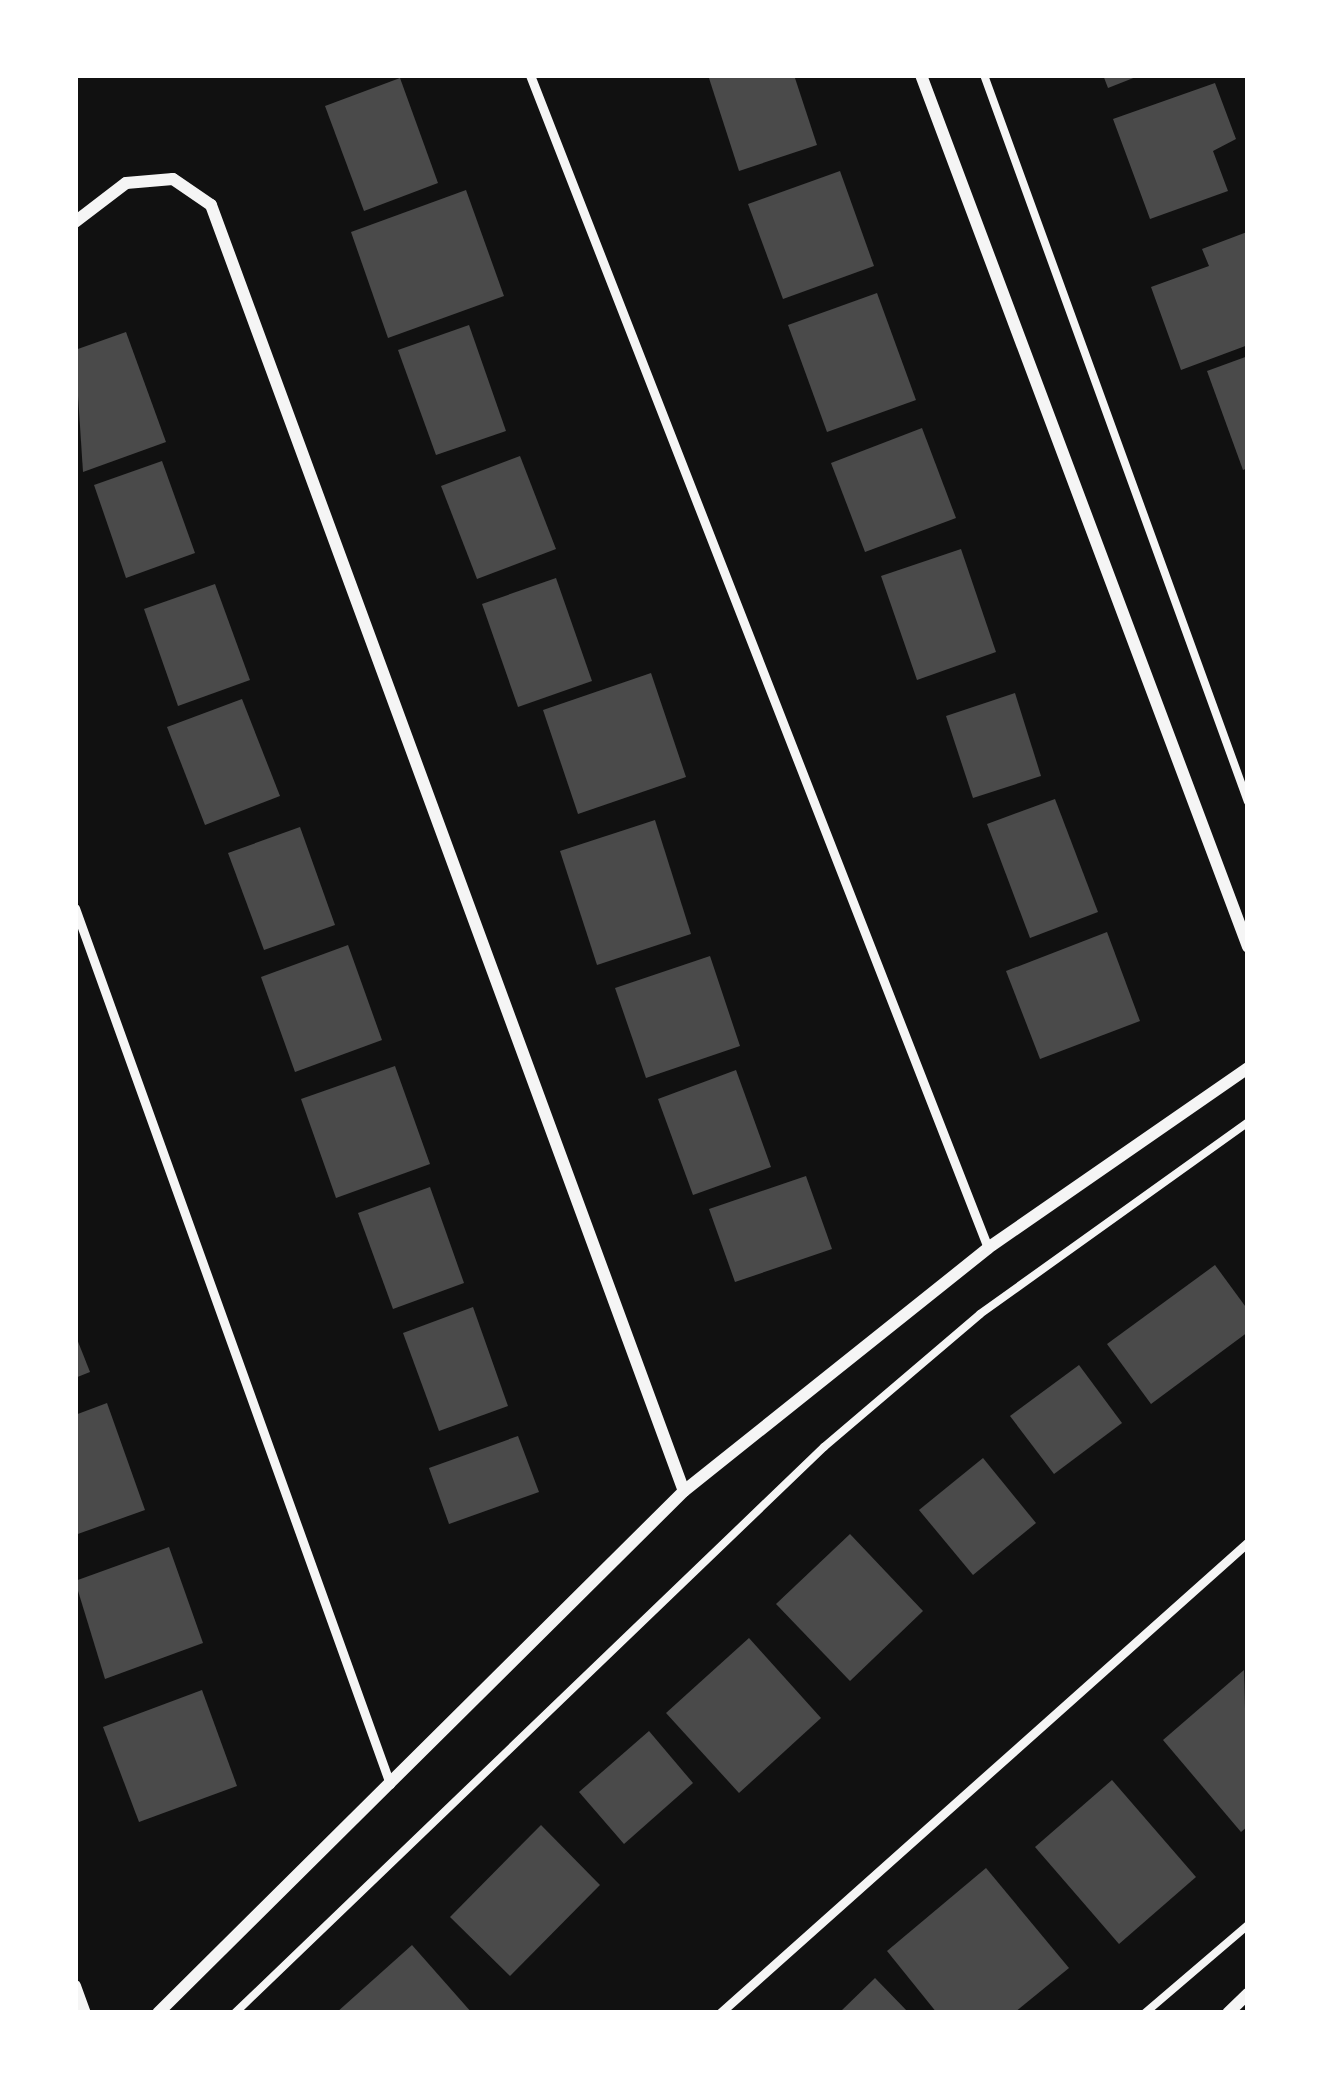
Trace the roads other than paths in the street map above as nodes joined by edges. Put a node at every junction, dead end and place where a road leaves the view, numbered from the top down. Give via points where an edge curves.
1 (530, 75) edge
2 (921, 75) edge
3 (75, 222) edge
4 (75, 908) edge
5 (1248, 947) edge
6 (1248, 1068) edge
7 (988, 1248) junction
8 (684, 1491) junction
9 (1248, 1542) edge
10 (389, 1784) junction
11 (75, 1986) edge
12 (1248, 1994) edge
13 (85, 2013) edge
14 (158, 2013) edge
15 (720, 2013) edge
16 (1228, 2013) edge

1 - 7 lane
2 - 5 street
3 - 8 street via 126,183 173,179 211,205
4 - 10 lane
6 - 7 street
7 - 8 street
8 - 10 street
9 - 15 lane
10 - 14 street
11 - 13 street
12 - 16 street

